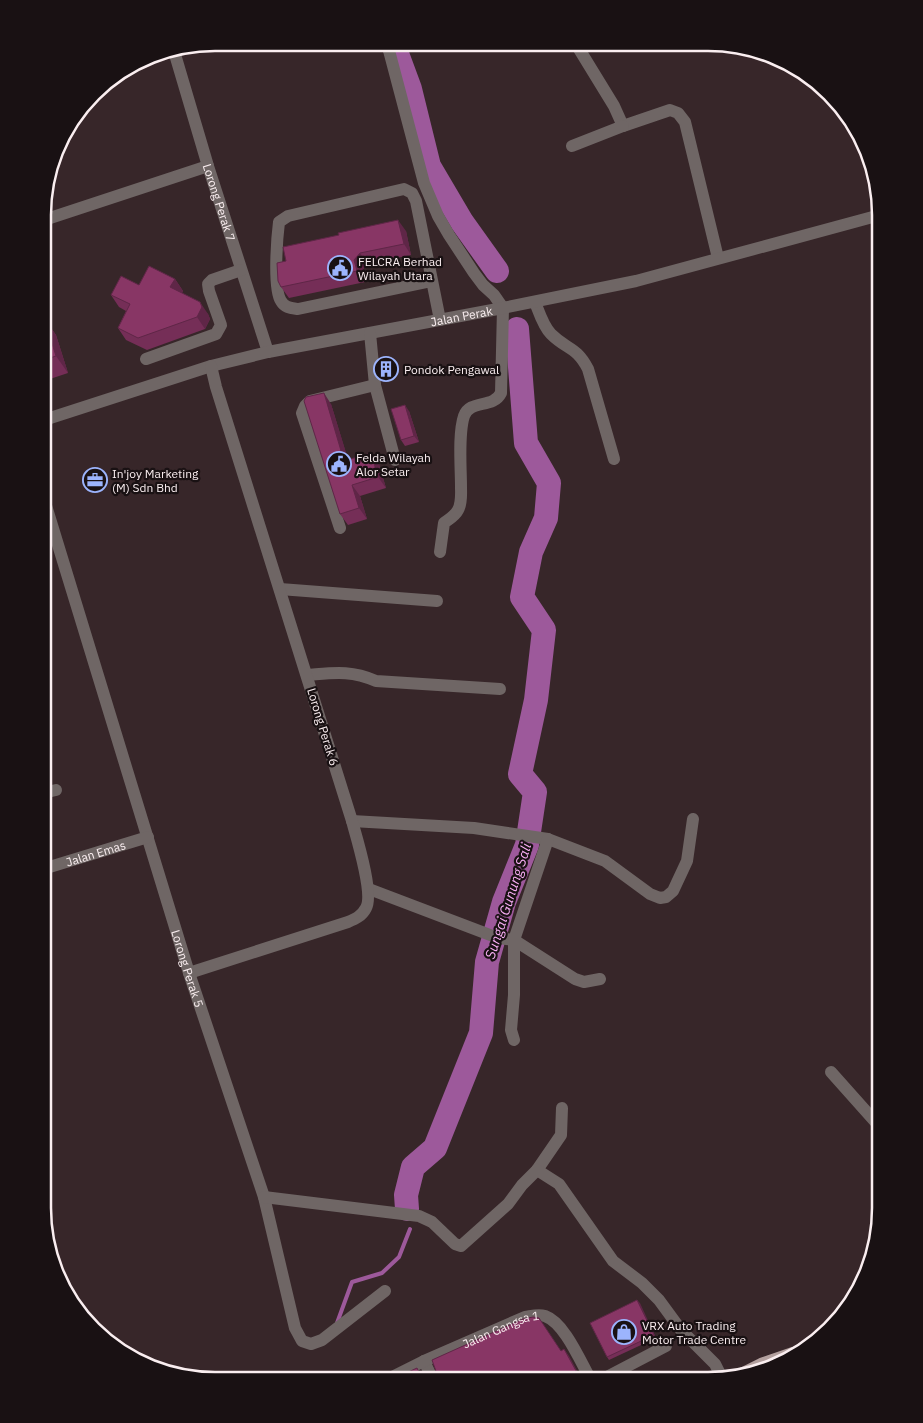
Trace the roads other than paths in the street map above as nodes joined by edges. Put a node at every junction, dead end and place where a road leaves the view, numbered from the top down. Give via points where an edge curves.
1 (389, 51) edge
2 (580, 51) edge
3 (176, 56) edge
4 (622, 126) junction
5 (572, 146) dead end
6 (208, 166) junction
7 (872, 217) edge
8 (51, 218) edge
9 (718, 258) junction
10 (241, 270) junction
11 (432, 281) junction
12 (535, 302) junction
13 (503, 308) junction
14 (440, 320) junction
15 (370, 333) junction
16 (268, 352) junction
17 (146, 359) dead end
18 (211, 366) junction
19 (374, 385) junction
20 (51, 418) edge
21 (614, 459) dead end
22 (395, 460) dead end
23 (51, 522) edge
24 (340, 528) edge
25 (440, 552) dead end
26 (280, 589) junction
27 (437, 600) dead end
28 (307, 675) junction
29 (500, 689) dead end
30 (56, 790) dead end
31 (51, 791) edge
32 (692, 819) dead end
33 (352, 821) junction
34 (148, 836) junction
35 (548, 839) junction
36 (51, 866) edge
37 (368, 889) junction
38 (514, 940) junction
39 (189, 973) junction
40 (600, 979) dead end
41 (514, 1040) dead end
42 (831, 1072) dead end
43 (562, 1108) dead end
44 (871, 1117) edge
45 (536, 1170) junction
46 (264, 1197) junction
47 (385, 1291) dead end
48 (666, 1346) dead end
49 (424, 1361) junction
50 (718, 1371) edge
51 (402, 1372) edge
52 (429, 1372) edge
53 (586, 1372) edge
54 (616, 1372) edge

1 - 13 street via 424,183 438,216 483,285
2 - 4 street via 614,106
3 - 6 street, Lorong Perak 7
4 - 5 street
4 - 9 street via 670,110 678,113 685,122
6 - 8 street
6 - 10 street, Lorong Perak 7
7 - 9 street, Jalan Perak
9 - 12 street, Jalan Perak via 636,281
10 - 16 street, Lorong Perak 7
10 - 17 street via 208,284 221,325 216,334
11 - 11 street via 416,201 412,193 404,189 288,216 279,222 277,288 280,301 287,308 298,309
11 - 14 street
12 - 13 street, Jalan Perak
12 - 21 street via 551,334 583,359
13 - 14 street, Jalan Perak
13 - 25 street via 501,393 494,402 476,405 464,414 460,504 454,516 444,523
14 - 15 street, Jalan Perak
15 - 16 street, Jalan Perak
15 - 19 street
16 - 18 street, Jalan Perak
18 - 20 street, Jalan Perak
18 - 26 street, Lorong Perak 6
19 - 22 street
19 - 24 street via 310,401 302,413
23 - 34 street, Lorong Perak 5
26 - 27 street
26 - 28 street, Lorong Perak 6
28 - 29 street via 349,672 376,681
28 - 33 street, Lorong Perak 6
30 - 31 street
32 - 35 street via 687,861 673,891 660,898 605,861
33 - 35 street via 474,828
33 - 37 street, Lorong Perak 6
34 - 36 street, Jalan Emas
34 - 39 street, Lorong Perak 5
35 - 38 street
37 - 38 street via 498,938
37 - 39 street, Lorong Perak 6 via 367,907 359,917
38 - 40 street via 575,979 584,982
38 - 41 street
39 - 46 street, Lorong Perak 5
42 - 44 street
43 - 45 street via 561,1135
45 - 46 street via 508,1204 461,1246 432,1222 419,1216
45 - 50 street via 559,1184 613,1261 659,1300
46 - 47 street, Lorong Perak 5 via 292,1318 302,1341 311,1344 322,1340
48 - 54 street
49 - 51 street, Jalan Gangsa 1
49 - 52 street
49 - 53 street, Jalan Gangsa 1 via 526,1317 538,1315 555,1322 562,1330

